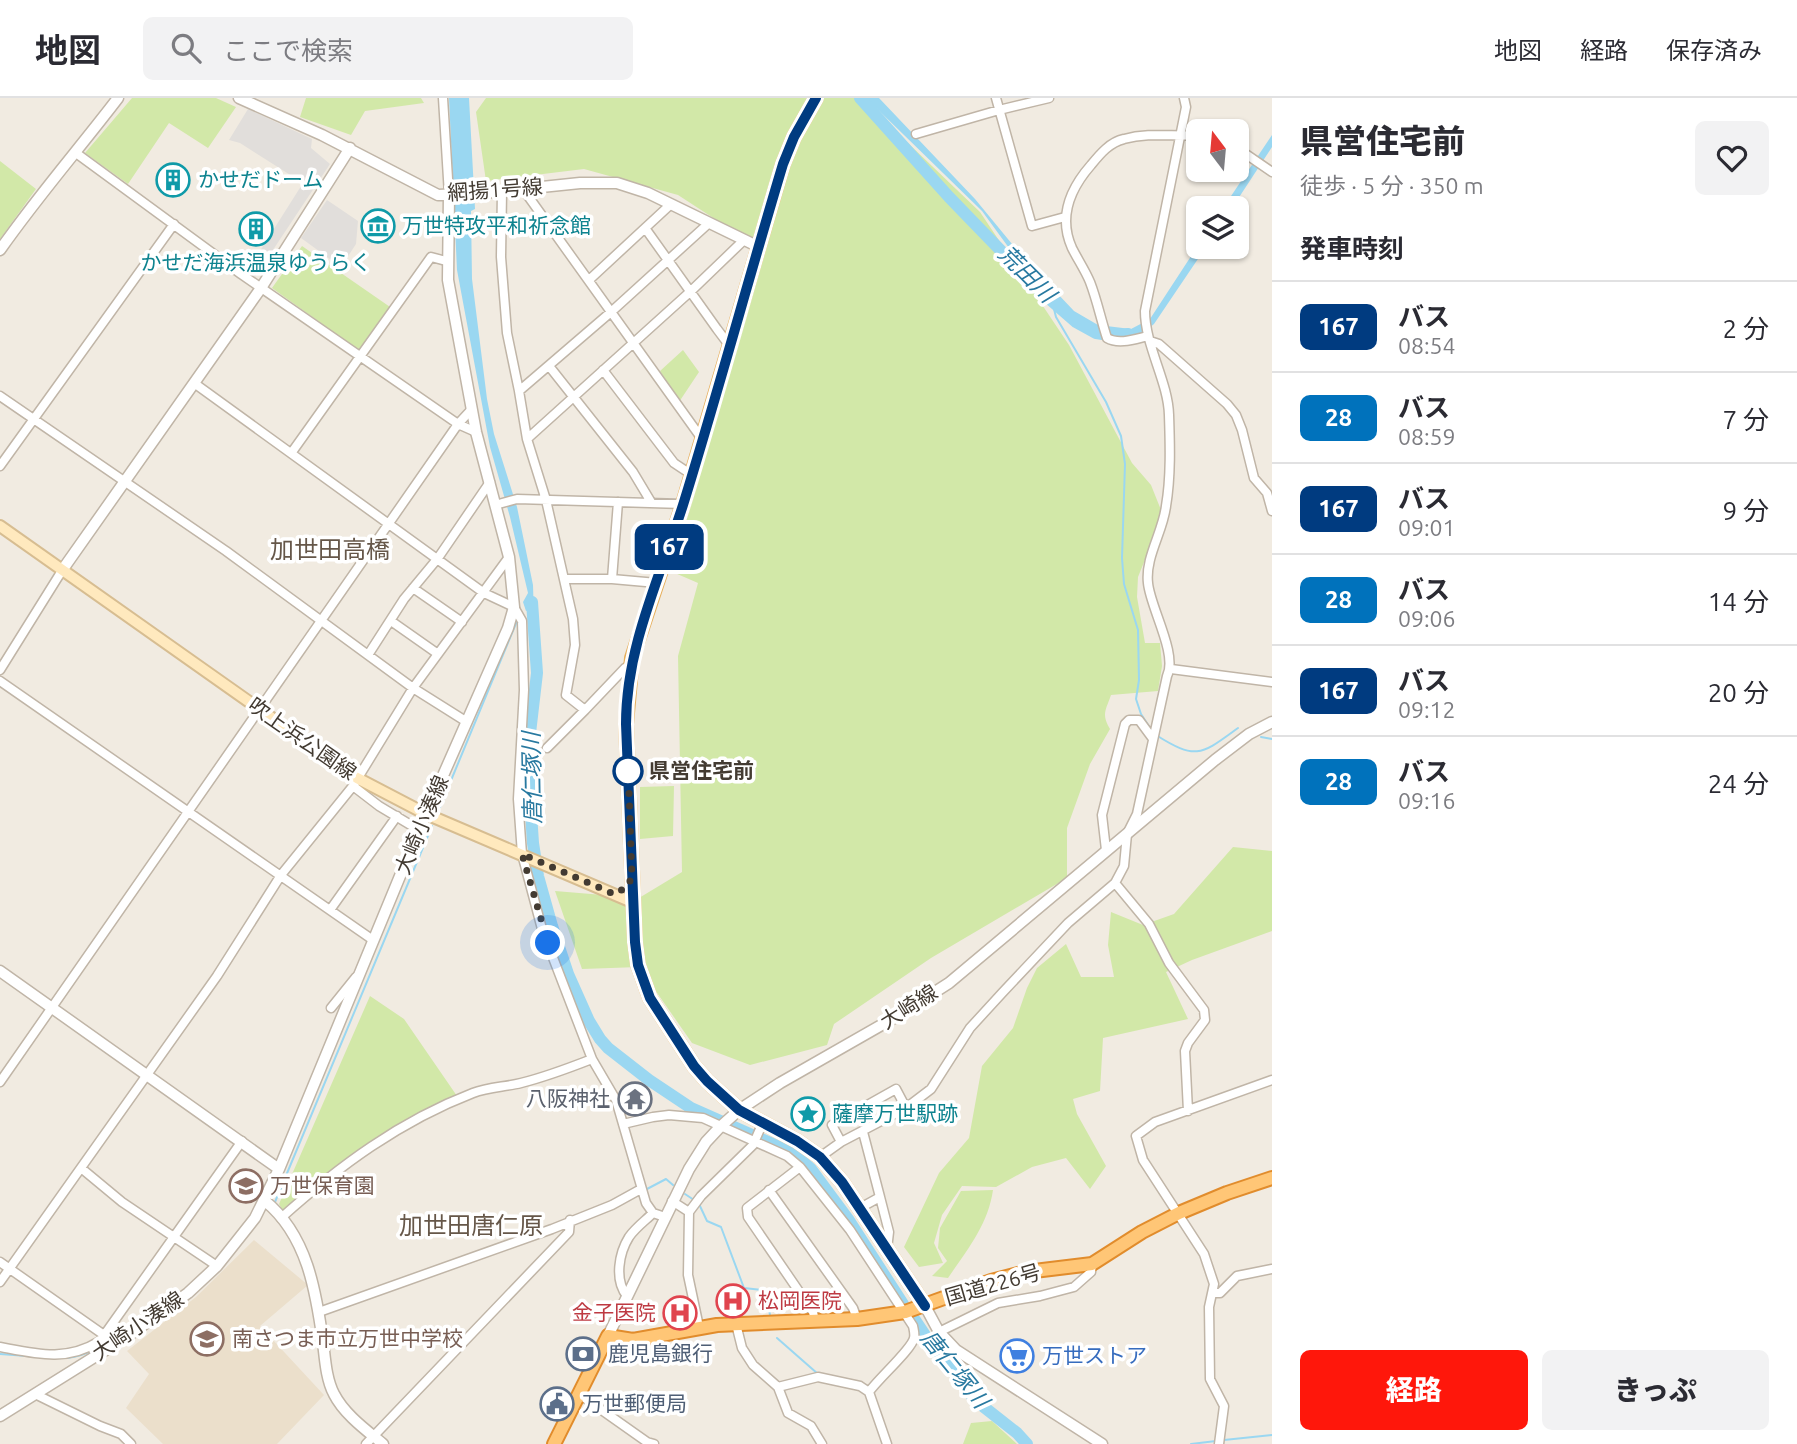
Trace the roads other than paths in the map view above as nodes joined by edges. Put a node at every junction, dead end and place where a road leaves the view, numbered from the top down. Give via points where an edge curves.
1 (118, 98) edge
2 (239, 98) edge
3 (443, 98) edge
4 (816, 98) edge
5 (996, 98) edge
6 (1049, 98) edge
7 (1184, 98) edge
8 (999, 110) junction
9 (916, 135) dead end
10 (1186, 136) edge
11 (1180, 137) junction
12 (350, 148) junction
13 (76, 153) junction
14 (1250, 157) edge
15 (1272, 172) edge
16 (523, 189) junction
17 (502, 191) junction
18 (449, 195) junction
19 (671, 204) junction
20 (1065, 217) junction
21 (709, 223) junction
22 (174, 224) junction
23 (645, 228) junction
24 (744, 240) junction
25 (759, 247) junction
26 (0, 250) edge
27 (668, 260) junction
28 (446, 261) junction
29 (589, 280) junction
30 (261, 288) junction
31 (691, 291) junction
32 (611, 312) junction
33 (1149, 337) junction
34 (732, 342) junction
35 (634, 343) junction
36 (360, 355) junction
37 (549, 366) junction
38 (603, 370) junction
39 (194, 383) junction
40 (519, 391) junction
41 (0, 396) edge
42 (575, 396) junction
43 (471, 410) junction
44 (33, 421) junction
45 (458, 424) junction
46 (476, 432) junction
47 (527, 439) junction
48 (702, 439) junction
49 (292, 452) junction
50 (0, 466) edge
51 (692, 475) junction
52 (124, 482) junction
53 (490, 482) junction
54 (547, 500) junction
55 (618, 502) junction
56 (651, 502) junction
57 (499, 504) junction
58 (683, 504) junction
59 (1272, 511) edge
60 (390, 523) junction
61 (0, 526) edge
62 (509, 557) junction
63 (438, 558) junction
64 (63, 569) junction
65 (564, 579) junction
66 (612, 579) junction
67 (657, 583) junction
68 (413, 588) junction
69 (484, 593) junction
70 (514, 607) junction
71 (391, 621) junction
72 (322, 622) junction
73 (462, 622) junction
74 (438, 654) junction
75 (368, 655) junction
76 (631, 664) junction
77 (1171, 669) junction
78 (0, 670) edge
79 (0, 681) edge
80 (1272, 682) edge
81 (413, 688) junction
82 (260, 710) junction
83 (585, 710) junction
84 (467, 722) junction
85 (1272, 722) edge
86 (1153, 739) junction
87 (547, 748) dead end
88 (355, 782) junction
89 (188, 813) junction
90 (426, 814) junction
91 (397, 816) junction
92 (419, 830) junction
93 (1127, 834) junction
94 (1106, 850) junction
95 (525, 855) junction
96 (281, 874) junction
97 (632, 878) junction
98 (1115, 883) junction
99 (614, 894) junction
100 (632, 902) junction
101 (330, 910) junction
102 (373, 940) junction
103 (0, 971) edge
104 (360, 972) junction
105 (52, 1007) junction
106 (331, 1008) dead end
107 (592, 1059) junction
108 (147, 1074) junction
109 (1272, 1080) edge
110 (0, 1082) edge
111 (906, 1108) junction
112 (1188, 1111) junction
113 (727, 1120) junction
114 (623, 1124) junction
115 (863, 1132) junction
116 (758, 1134) junction
117 (242, 1141) junction
118 (841, 1142) junction
119 (820, 1157) junction
120 (800, 1167) junction
121 (81, 1168) junction
122 (279, 1168) junction
123 (1272, 1178) edge
124 (641, 1189) junction
125 (769, 1190) junction
126 (880, 1197) junction
127 (265, 1201) junction
128 (672, 1201) junction
129 (860, 1208) junction
130 (689, 1212) junction
131 (653, 1213) junction
132 (1179, 1213) junction
133 (665, 1217) junction
134 (281, 1218) junction
135 (570, 1220) junction
136 (173, 1238) junction
137 (887, 1250) junction
138 (0, 1262) edge
139 (1092, 1264) junction
140 (217, 1266) junction
141 (9, 1268) junction
142 (1272, 1269) edge
143 (0, 1282) edge
144 (1214, 1293) junction
145 (627, 1296) junction
146 (925, 1306) junction
147 (319, 1312) junction
148 (905, 1312) junction
149 (857, 1319) junction
150 (815, 1321) junction
151 (736, 1324) junction
152 (699, 1327) junction
153 (939, 1332) junction
154 (104, 1335) junction
155 (128, 1336) junction
156 (608, 1336) junction
157 (0, 1347) edge
158 (778, 1387) junction
159 (869, 1392) junction
160 (35, 1394) junction
161 (579, 1394) junction
162 (0, 1416) edge
163 (370, 1440) edge
164 (131, 1444) edge
165 (383, 1444) edge
166 (554, 1444) edge
167 (654, 1444) edge
168 (822, 1444) edge
169 (887, 1444) edge
170 (1102, 1444) edge
171 (1219, 1444) edge

1 - 13 street
2 - 12 street, 網揚1号線
3 - 18 street, 大崎小湊線
4 - 25 main road via 794,137
5 - 8 street
6 - 8 street
7 - 11 street
8 - 9 street
8 - 20 street via 1032,226
10 - 11 street
11 - 20 street via 1146,135 1114,143 1080,178
11 - 33 street via 1145,318
12 - 18 street, 網揚1号線 via 429,191
12 - 30 street
13 - 22 street
13 - 26 street
14 - 15 street
16 - 17 street, 網揚1号線
16 - 19 street, 網揚1号線 via 617,183
16 - 29 street
17 - 18 street, 網揚1号線
17 - 40 street via 507,333
18 - 28 street, 大崎小湊線
19 - 21 street, 網揚1号線
19 - 23 street
20 - 33 street via 1107,338
21 - 24 street, 網揚1号線
21 - 27 street
22 - 30 street
22 - 44 street
23 - 27 street
23 - 29 street
24 - 25 street, 網揚1号線
24 - 31 street
25 - 34 main road
27 - 31 street
27 - 32 street
28 - 36 street via 431,257
28 - 43 street, 大崎小湊線
29 - 32 street
30 - 36 street
30 - 39 street
31 - 34 street via 716,329
31 - 35 street
32 - 35 street
32 - 37 street
33 - 59 street via 1236,415 1254,478 1267,493
33 - 77 street via 1169,411 1169,447 1167,505 1147,582
34 - 48 main road
35 - 38 street
35 - 48 street
36 - 45 street
36 - 49 street
37 - 40 street
37 - 42 street
38 - 42 street
38 - 51 street via 674,463
39 - 49 street
39 - 52 street
40 - 47 street
41 - 44 street
42 - 47 street
42 - 56 street
43 - 45 street
43 - 46 street, 大崎小湊線
44 - 50 street
44 - 52 street
45 - 46 street
45 - 60 street
46 - 53 street, 大崎小湊線
47 - 54 street
48 - 51 main road
49 - 60 street
51 - 58 main road
52 - 64 street
52 - 72 street
53 - 57 street, 大崎小湊線
53 - 63 street
54 - 55 street
54 - 57 street
54 - 65 street
55 - 56 street
55 - 66 street
56 - 58 street
57 - 62 street, 大崎小湊線
58 - 67 main road
60 - 63 street
60 - 72 street
61 - 64 main road, 吹上浜公園線
62 - 69 street
62 - 70 street, 大崎小湊線
63 - 68 street
63 - 69 street
64 - 78 street
64 - 82 main road, 吹上浜公園線
65 - 66 street
65 - 83 street via 575,645 566,695
66 - 67 street
67 - 76 main road
68 - 71 street
68 - 73 street
69 - 70 street
69 - 73 street
70 - 84 street, 大崎小湊線
70 - 95 street via 522,621 524,652 518,799
71 - 74 street
71 - 75 street
72 - 75 street
72 - 82 street
73 - 74 street
74 - 81 street
75 - 81 street
76 - 83 street
76 - 97 main road via 626,724
77 - 80 street
77 - 86 street
79 - 89 street
81 - 84 street
81 - 88 street
82 - 88 main road, 吹上浜公園線
82 - 89 street
83 - 87 street
84 - 90 street, 大崎小湊線
85 - 93 street, 大崎線 via 1215,760
86 - 93 street via 1137,814
86 - 94 street via 1139,720 1125,723 1102,815
88 - 90 main road, 吹上浜公園線
88 - 91 street via 379,806
88 - 96 street
89 - 96 street
89 - 105 street
90 - 92 street, 大崎小湊線
90 - 95 main road, 吹上浜公園線
91 - 92 street
91 - 101 street
92 - 102 street, 大崎小湊線
93 - 94 street, 大崎線
93 - 98 street via 1124,866
94 - 113 street, 大崎線 via 941,988 780,1083
95 - 99 main road, 吹上浜公園線
95 - 107 street via 542,929
96 - 101 street
96 - 108 street via 217,976
97 - 99 main road
97 - 100 main road
98 - 111 street via 1068,923 1003,992 970,1028 931,1089
98 - 112 street via 1149,924 1169,963 1203,1010 1205,1020 1185,1051
99 - 100 main road, 吹上浜公園線
100 - 113 main road via 638,965 650,998 715,1090
101 - 102 street
102 - 104 street, 大崎小湊線
103 - 105 street
104 - 106 street
104 - 122 street, 大崎小湊線
105 - 108 street
105 - 110 street
107 - 114 street
107 - 134 street via 521,1083 476,1091 433,1111 350,1160
108 - 117 street
108 - 121 street
109 - 112 street
111 - 115 street
111 - 118 street via 896,1089 832,1125
112 - 132 street via 1155,1122 1136,1136 1143,1160
113 - 114 street via 669,1115
113 - 116 main road
113 - 116 street
113 - 128 street, 大崎線 via 698,1152
114 - 124 street
115 - 118 street
115 - 126 street
116 - 119 main road
116 - 120 street
116 - 130 street
117 - 122 street
117 - 136 street
118 - 119 street
119 - 129 main road
120 - 125 street
120 - 148 street via 850,1230
121 - 136 street
121 - 141 street
122 - 127 street, 大崎小湊線
123 - 132 highway, 国道226号
124 - 131 street
124 - 135 street
125 - 149 street
125 - 150 street via 747,1208 748,1217
126 - 129 street
126 - 137 street
127 - 134 street
127 - 140 street, 大崎小湊線
128 - 130 street
128 - 133 street, 大崎線
129 - 137 main road
130 - 152 street via 688,1275
131 - 133 street
131 - 145 street via 624,1247 619,1271 621,1289
132 - 139 highway, 国道226号
132 - 144 street via 1204,1254
133 - 145 street, 大崎線
134 - 147 street via 309,1266
135 - 147 street
135 - 163 street via 569,1233
136 - 140 street
136 - 154 street
137 - 146 main road
138 - 141 street
139 - 146 highway, 国道226号 via 1027,1272
139 - 153 street via 1091,1272 1074,1287 998,1303
140 - 155 street, 大崎小湊線 via 173,1306
141 - 143 street
141 - 154 street
142 - 144 street via 1237,1276 1220,1293
144 - 171 street via 1209,1307 1210,1379 1224,1406
145 - 156 street, 大崎線
146 - 148 highway, 国道226号
146 - 153 street
147 - 163 street via 331,1389
148 - 149 highway, 国道226号
148 - 159 street via 914,1339
149 - 150 highway, 国道226号
150 - 151 highway, 国道226号
151 - 152 highway, 国道226号
151 - 158 street via 753,1365
152 - 156 highway, 国道226号 via 633,1340
153 - 170 street via 956,1350
154 - 155 street
154 - 157 street via 83,1352 70,1355
155 - 160 street, 大崎小湊線
156 - 161 highway
158 - 159 street via 818,1377
158 - 168 street via 788,1413 811,1426
159 - 169 street
160 - 162 street, 大崎小湊線
160 - 164 street via 121,1434
161 - 166 highway
161 - 167 street
163 - 165 street

